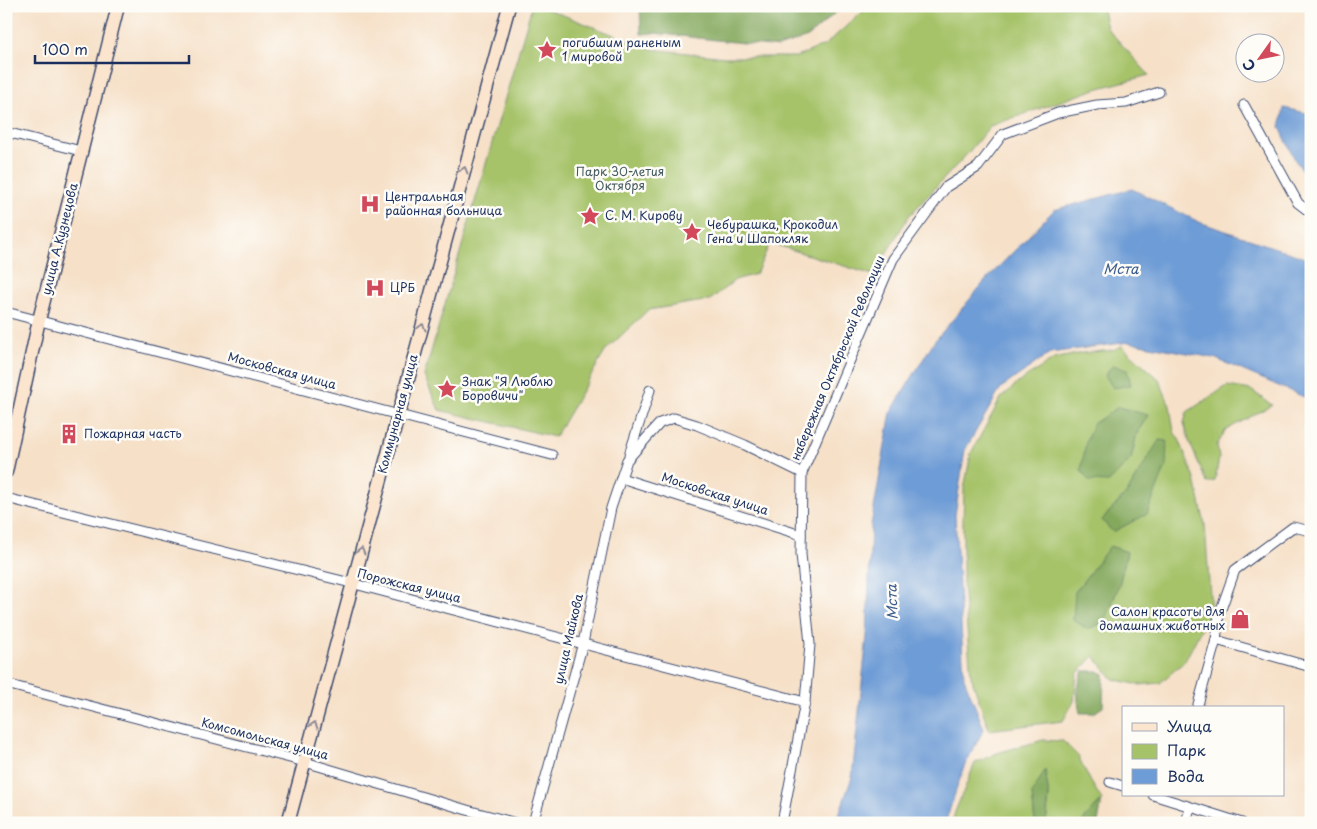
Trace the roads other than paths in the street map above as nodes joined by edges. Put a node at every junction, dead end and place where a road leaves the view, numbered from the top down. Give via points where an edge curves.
1 (118, 6) edge
2 (509, 6) edge
3 (1159, 92) dead end
4 (1244, 105) dead end
5 (6, 132) edge
6 (81, 151) junction
7 (1311, 213) edge
8 (6, 312) edge
9 (39, 320) junction
10 (650, 390) dead end
11 (398, 415) junction
12 (552, 455) dead end
13 (627, 460) junction
14 (6, 472) edge
15 (802, 473) junction
16 (621, 478) junction
17 (6, 498) edge
18 (1311, 531) edge
19 (801, 535) junction
20 (352, 584) junction
21 (1216, 640) junction
22 (583, 643) junction
23 (1311, 667) edge
24 (6, 684) edge
25 (805, 702) junction
26 (1198, 706) edge
27 (304, 762) junction
28 (1110, 782) dead end
29 (1122, 786) edge
30 (1159, 796) edge
31 (1172, 798) edge
32 (1190, 807) junction
33 (288, 823) edge
34 (516, 823) edge
35 (532, 823) edge
36 (782, 823) edge
37 (1186, 823) edge
38 (1242, 823) edge

1 - 6 main road, улица А.Кузнецова
11 -> 2 main road, Коммунарная улица
3 - 15 street, набережная Октябрьской Революции via 1126,103 1058,113 1002,134 978,167 946,187 893,259
4 - 7 street via 1298,203
5 - 6 street
6 - 9 main road, улица А.Кузнецова
8 - 9 street, Московская улица
9 - 11 street, Московская улица
9 - 14 main road, улица А.Кузнецова
10 - 13 street, улица Майкова
11 - 12 street, Московская улица
20 -> 11 main road, Коммунарная улица
13 - 15 street, улица Майкова via 660,423 674,418 745,445
13 - 16 street, улица Майкова
15 - 19 street, набережная Октябрьской Революции
16 - 19 street, Московская улица
16 - 22 street, улица Майкова via 611,508
17 - 20 street, Порожская улица
18 - 21 street via 1293,527 1236,570 1219,615
19 - 25 street, набережная Октябрьской Революции via 810,644
20 - 22 street, Порожская улица
27 -> 20 main road, Коммунарная улица
21 - 23 street
21 - 26 street
22 - 25 street, Порожская улица
22 - 35 street, улица Майкова
24 - 27 street, Комсомольская улица
25 - 36 street, набережная Октябрьской Революции
27 - 33 main road, Коммунарная улица
27 - 34 street, Комсомольская улица
28 - 29 street
30 - 31 street
31 - 32 street
32 - 37 street
32 - 38 street

